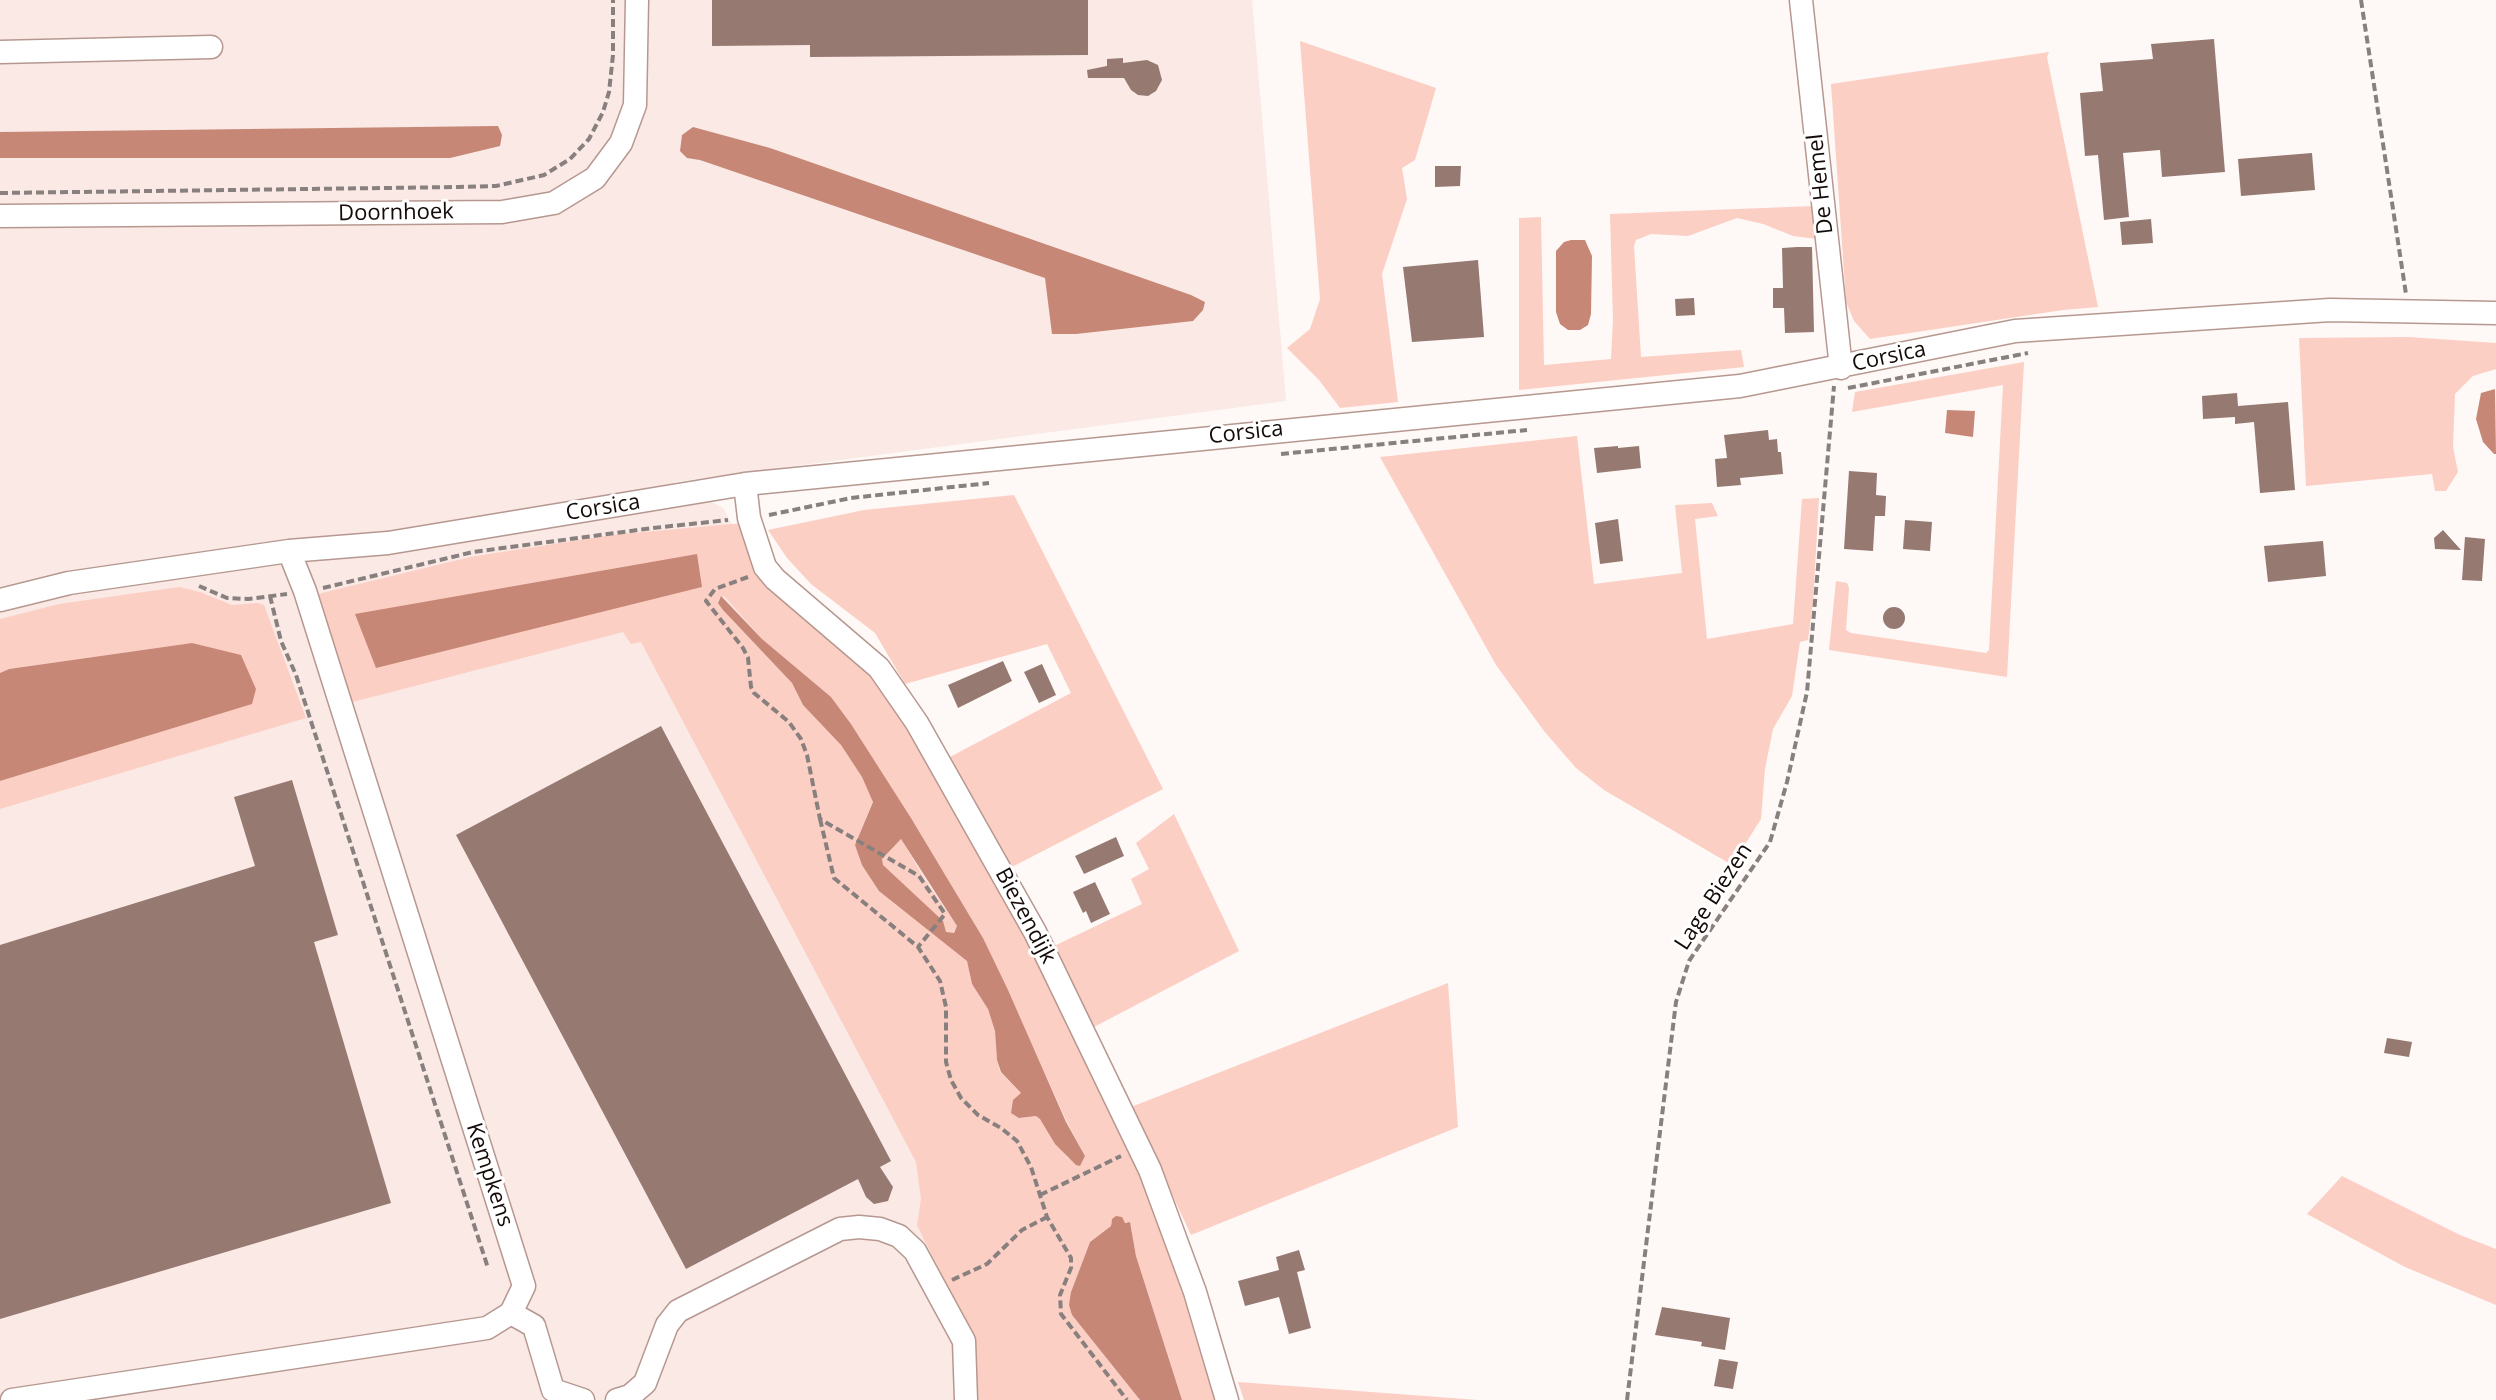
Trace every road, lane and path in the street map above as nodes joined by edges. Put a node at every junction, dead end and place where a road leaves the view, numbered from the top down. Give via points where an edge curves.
1 (613, 0) edge
2 (637, 0) edge
3 (1801, 0) edge
4 (2361, 0) edge
5 (211, 47) dead end
6 (0, 52) edge
7 (0, 193) edge
8 (0, 216) edge
9 (2409, 311) junction
10 (2496, 313) edge
11 (1841, 368) junction
12 (745, 484) junction
13 (749, 518) junction
14 (289, 551) junction
15 (741, 581) dead end
16 (192, 583) dead end
17 (305, 591) junction
18 (270, 596) junction
19 (0, 600) edge
20 (820, 819) junction
21 (918, 947) junction
22 (1131, 1151) dead end
23 (1040, 1195) junction
24 (1047, 1217) junction
25 (488, 1268) dead end
26 (935, 1288) junction
27 (511, 1313) junction
28 (12, 1400) edge
29 (583, 1400) edge
30 (617, 1400) edge
31 (966, 1400) edge
32 (1127, 1400) edge
33 (1227, 1400) edge
34 (1627, 1400) edge

1 - 7 path, Doornhoek via 613,55 603,112 589,139 544,175 496,186
2 - 8 street, Doornhoek via 635,105 621,143 595,178 554,203 502,212
3 - 11 street, De Hemel
4 - 9 path
5 - 6 street
9 - 10 street, Corsica
9 - 11 street, Corsica via 2330,310 2015,331
11 - 12 street, Corsica via 1740,386
11 - 34 path, Lage Biezen via 1832,391 1807,692 1787,782 1770,842 1689,961 1676,1002
12 - 13 street, Biezendijk
12 - 14 street, Corsica via 388,543
13 - 17 path, Corsica via 473,552
13 - 33 street, Biezendijk via 760,556 775,579 887,679 1035,932 1150,1170
14 - 17 street, Kempkens
14 - 19 street, Corsica via 69,583
15 - 20 path via 715,589 706,601 743,648 754,693 801,739
16 - 18 path, Corsica via 227,598
17 - 18 path, Corsica
17 - 27 street, Kempkens via 524,1286
18 - 25 path, Kempkens
20 - 21 path via 834,878
20 - 21 path via 919,876 945,914
21 - 23 path via 945,993 951,1080 978,1115 1017,1141
22 - 23 path
23 - 24 path
24 - 26 path via 1022,1230 987,1264
24 - 32 path via 1071,1258 1060,1295 1061,1314
26 - 30 street via 915,1251 899,1236 880,1229 840,1229 678,1311 667,1325 645,1383
26 - 31 street via 964,1341
27 - 28 street via 487,1328
27 - 29 street via 534,1326 553,1390

